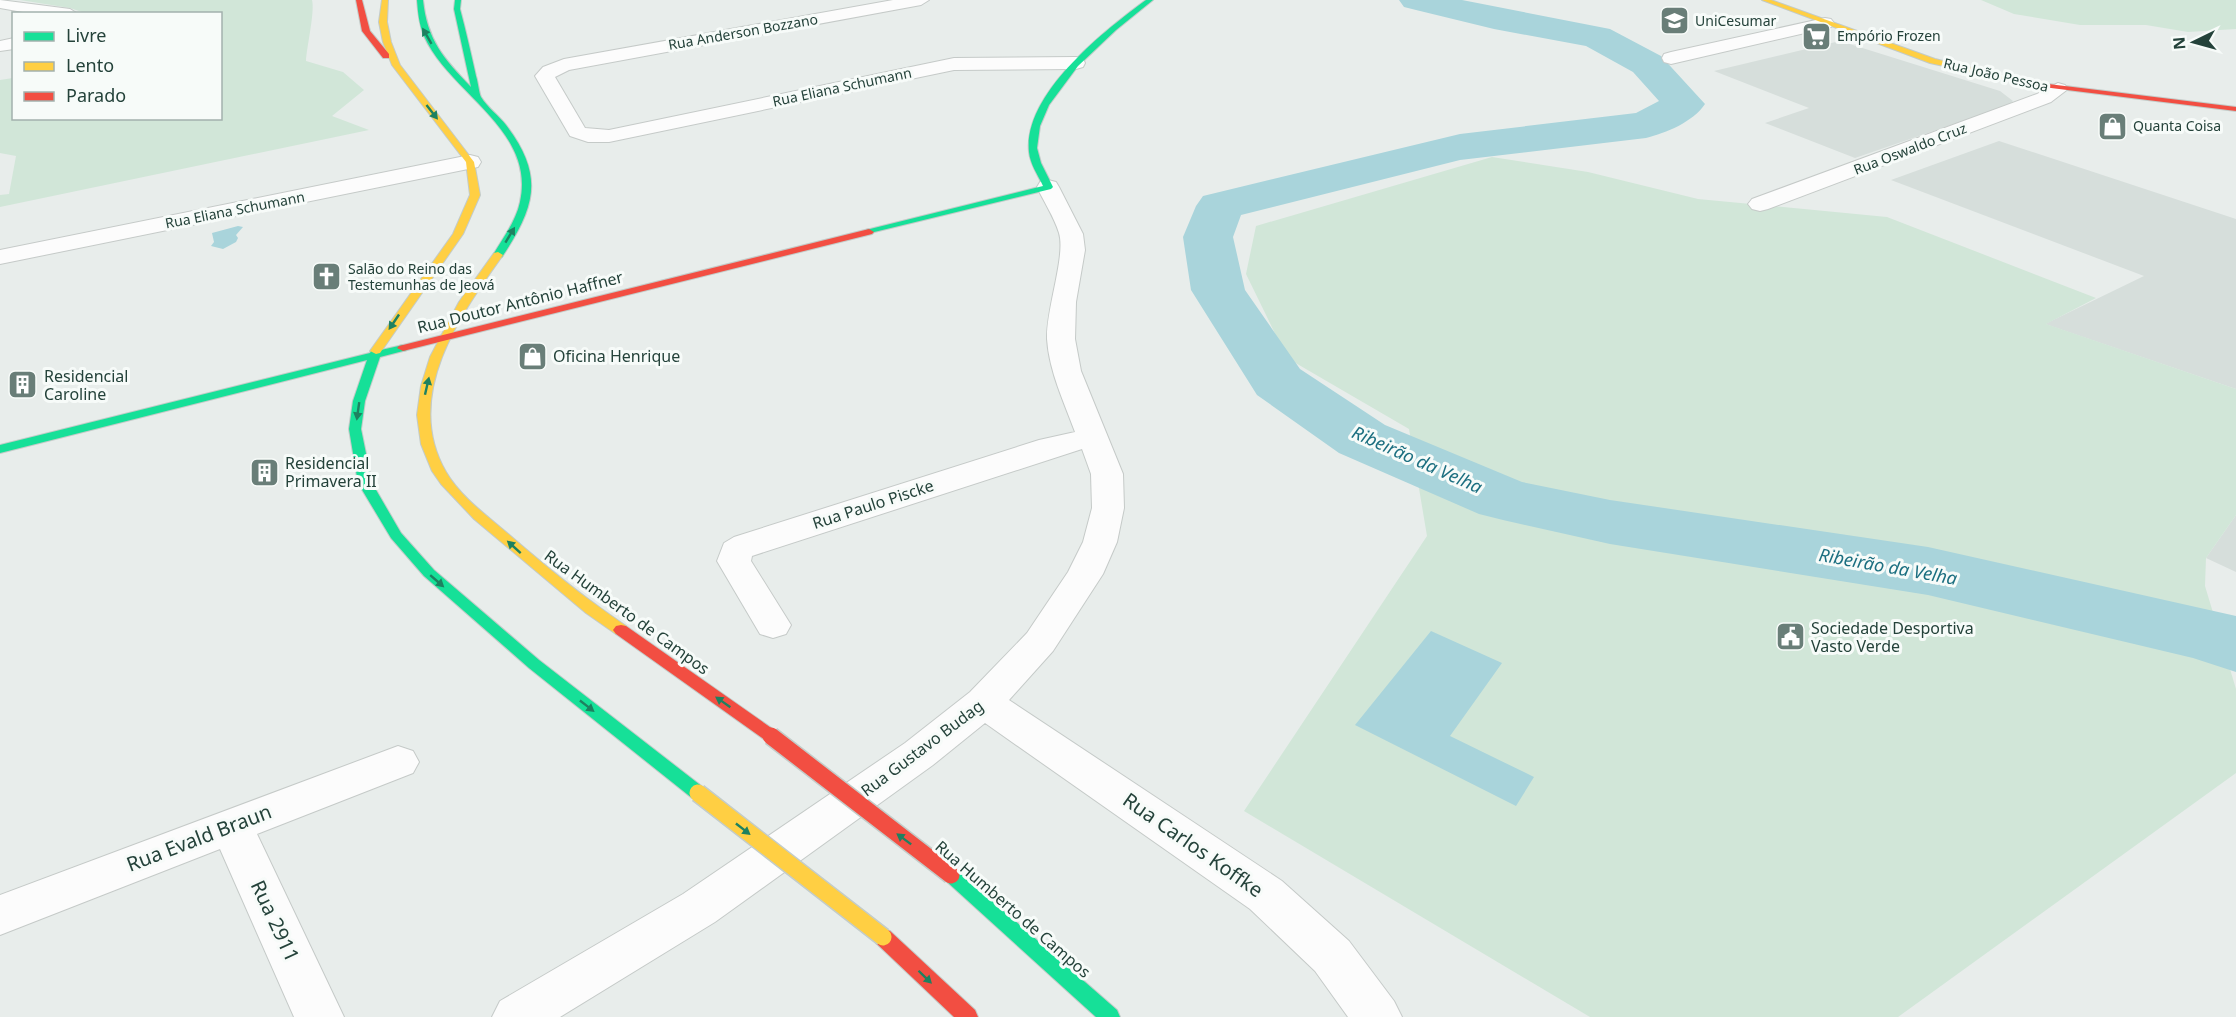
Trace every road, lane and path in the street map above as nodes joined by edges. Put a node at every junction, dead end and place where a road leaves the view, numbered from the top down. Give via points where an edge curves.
1 (359, 0) edge
2 (385, 0) edge
3 (420, 0) edge
4 (458, 0) edge
5 (921, 0) edge
6 (1150, 0) edge
7 (1765, 0) edge
8 (0, 3) edge
9 (57, 12) edge
10 (1825, 23) junction
11 (1671, 58) dead end
12 (1076, 63) junction
13 (396, 65) junction
14 (564, 65) joint
15 (2058, 89) junction
16 (478, 96) junction
17 (2236, 109) edge
18 (470, 162) junction
19 (1048, 187) junction
20 (1760, 204) dead end
21 (0, 257) edge
22 (444, 337) junction
23 (373, 355) junction
24 (1092, 437) junction
25 (0, 448) edge
26 (773, 625) dead end
27 (984, 702) junction
28 (398, 762) dead end
29 (231, 826) junction
30 (0, 915) edge
31 (320, 1017) edge
32 (517, 1017) edge
33 (968, 1017) edge
34 (1110, 1017) edge
35 (1377, 1017) edge

1 - 13 main road via 360,21 370,41
2 - 13 main road via 387,42
16 -> 3 main road, Rua Humberto de Campos via 430,42 422,27
4 - 16 main road
5 - 14 street, Rua Anderson Bozzano
6 - 12 main road, Rua Gustavo Budag via 1112,27
7 - 10 main road, Rua João Pessoa
8 - 9 street
10 - 11 street
10 - 15 main road, Rua João Pessoa via 1932,61
12 - 14 street, Rua Eliana Schumann via 954,64 609,136 577,132 545,76
12 - 19 main road, Rua Gustavo Budag via 1059,85 1037,127 1033,148
13 -> 18 main road
15 - 17 main road, Rua João Pessoa
15 - 20 street, Rua Oswaldo Cruz via 2034,102
22 -> 16 main road, Rua Humberto de Campos via 516,225 529,185 522,151
18 - 21 street, Rua Eliana Schumann
18 -> 23 main road via 475,195 458,234
19 - 22 main road, Rua Doutor Antônio Haffner
19 - 24 street, Rua Gustavo Budag via 1071,234 1073,249 1060,339 1067,371
22 - 23 main road, Rua Doutor Antônio Haffner
34 -> 22 main road, Rua Humberto de Campos, bridge via 951,874 771,736 558,586 465,503 438,469 425,434 424,388
23 - 25 main road, Rua Doutor Antônio Haffner
23 -> 33 main road, bridge via 355,429 365,483 396,535 429,573 534,664 883,937
24 - 26 street, Rua Paulo Piscke via 735,551 734,561
24 - 27 street, Rua Gustavo Budag via 1107,474 1108,508 1100,542 1085,574 1040,642
27 - 32 street, Rua Gustavo Budag via 919,754 699,909
27 - 35 street, Rua Carlos Koffke via 1266,895 1332,956
28 - 29 street, Rua Evald Braun
29 - 30 street, Rua Evald Braun
29 - 31 street, Rua 2911

